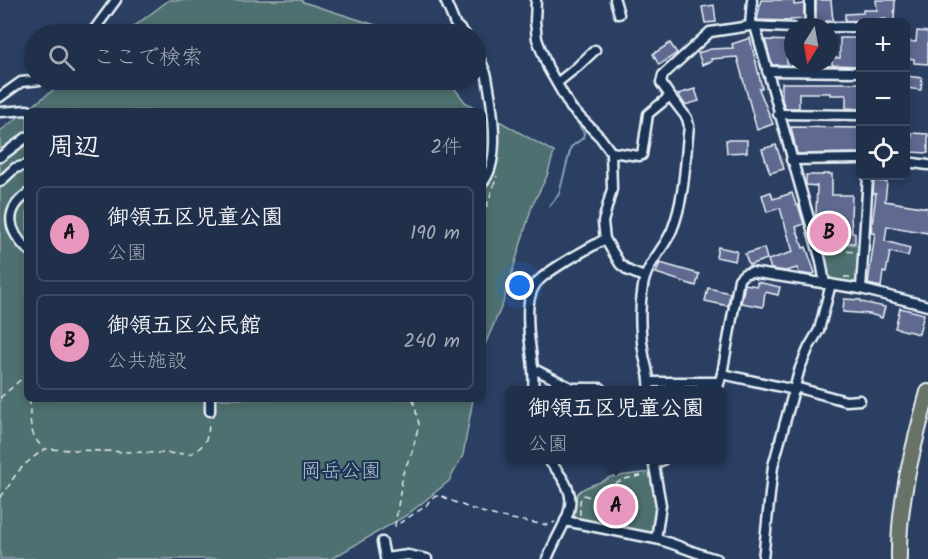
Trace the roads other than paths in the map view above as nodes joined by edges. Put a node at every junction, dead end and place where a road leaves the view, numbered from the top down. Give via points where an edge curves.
1 (116, 0) edge
2 (445, 0) edge
3 (536, 0) edge
4 (615, 0) edge
5 (752, 0) edge
6 (810, 0) edge
7 (619, 14) dead end
8 (810, 18) edge
9 (98, 24) edge
10 (455, 24) edge
11 (752, 26) junction
12 (838, 27) edge
13 (856, 27) edge
14 (784, 28) edge
15 (595, 50) dead end
16 (768, 71) junction
17 (856, 72) edge
18 (486, 75) edge
19 (24, 82) edge
20 (556, 83) junction
21 (670, 96) junction
22 (0, 97) edge
23 (24, 110) edge
24 (0, 112) edge
25 (778, 114) junction
26 (856, 115) edge
27 (24, 139) edge
28 (611, 152) junction
29 (0, 157) edge
30 (856, 159) edge
31 (791, 160) junction
32 (910, 163) edge
33 (928, 165) edge
34 (24, 166) edge
35 (486, 178) edge
36 (868, 180) edge
37 (0, 182) edge
38 (24, 196) edge
39 (605, 239) junction
40 (24, 245) edge
41 (644, 277) junction
42 (828, 284) junction
43 (861, 289) junction
44 (928, 306) edge
45 (534, 369) junction
46 (719, 382) edge
47 (533, 386) edge
48 (568, 386) edge
49 (650, 386) edge
50 (795, 388) junction
51 (928, 393) edge
52 (860, 400) dead end
53 (210, 402) edge
54 (210, 411) road end
55 (552, 464) edge
56 (653, 464) edge
57 (560, 521) junction
58 (656, 539) junction
59 (382, 542) dead end
60 (692, 556) edge
61 (427, 559) edge
62 (547, 559) edge
63 (717, 559) edge
64 (763, 559) edge
65 (899, 559) edge

1 - 9 street
2 - 10 street
3 - 20 street via 537,39
4 - 7 street
5 - 11 street
6 - 8 street
11 - 14 street
11 - 16 street
11 - 21 street via 715,30 702,37 661,79
12 - 13 street
15 - 20 street
16 - 17 street
16 - 25 street
18 - 35 street via 495,140
19 - 22 street
20 - 28 street via 571,108
21 - 28 street via 648,114 642,155
21 - 41 street via 689,122 680,202 671,233
23 - 24 street
25 - 26 street
25 - 31 street
27 - 29 street
28 - 39 street via 612,189 603,222
30 - 31 street
31 - 42 street
32 - 33 street
34 - 37 street via 15,168
36 - 43 street via 858,262
38 - 40 street via 16,202 11,215 12,230
39 - 41 street via 620,264
39 - 45 street via 544,275 534,286 528,304
41 - 49 street via 640,310
42 - 43 street
42 - 46 street via 744,274 739,279
42 - 50 street via 819,330 803,359
43 - 44 street
45 - 47 street
45 - 48 street
46 - 49 street
46 - 50 street
50 - 52 street via 846,401
50 - 64 street via 774,466
51 - 65 main road via 903,491
53 - 54 street
55 - 57 street via 568,486 571,502
56 - 58 street via 661,505
57 - 58 street
57 - 62 street
58 - 60 street via 683,547
59 - 61 street via 385,558 408,555
60 - 63 street

